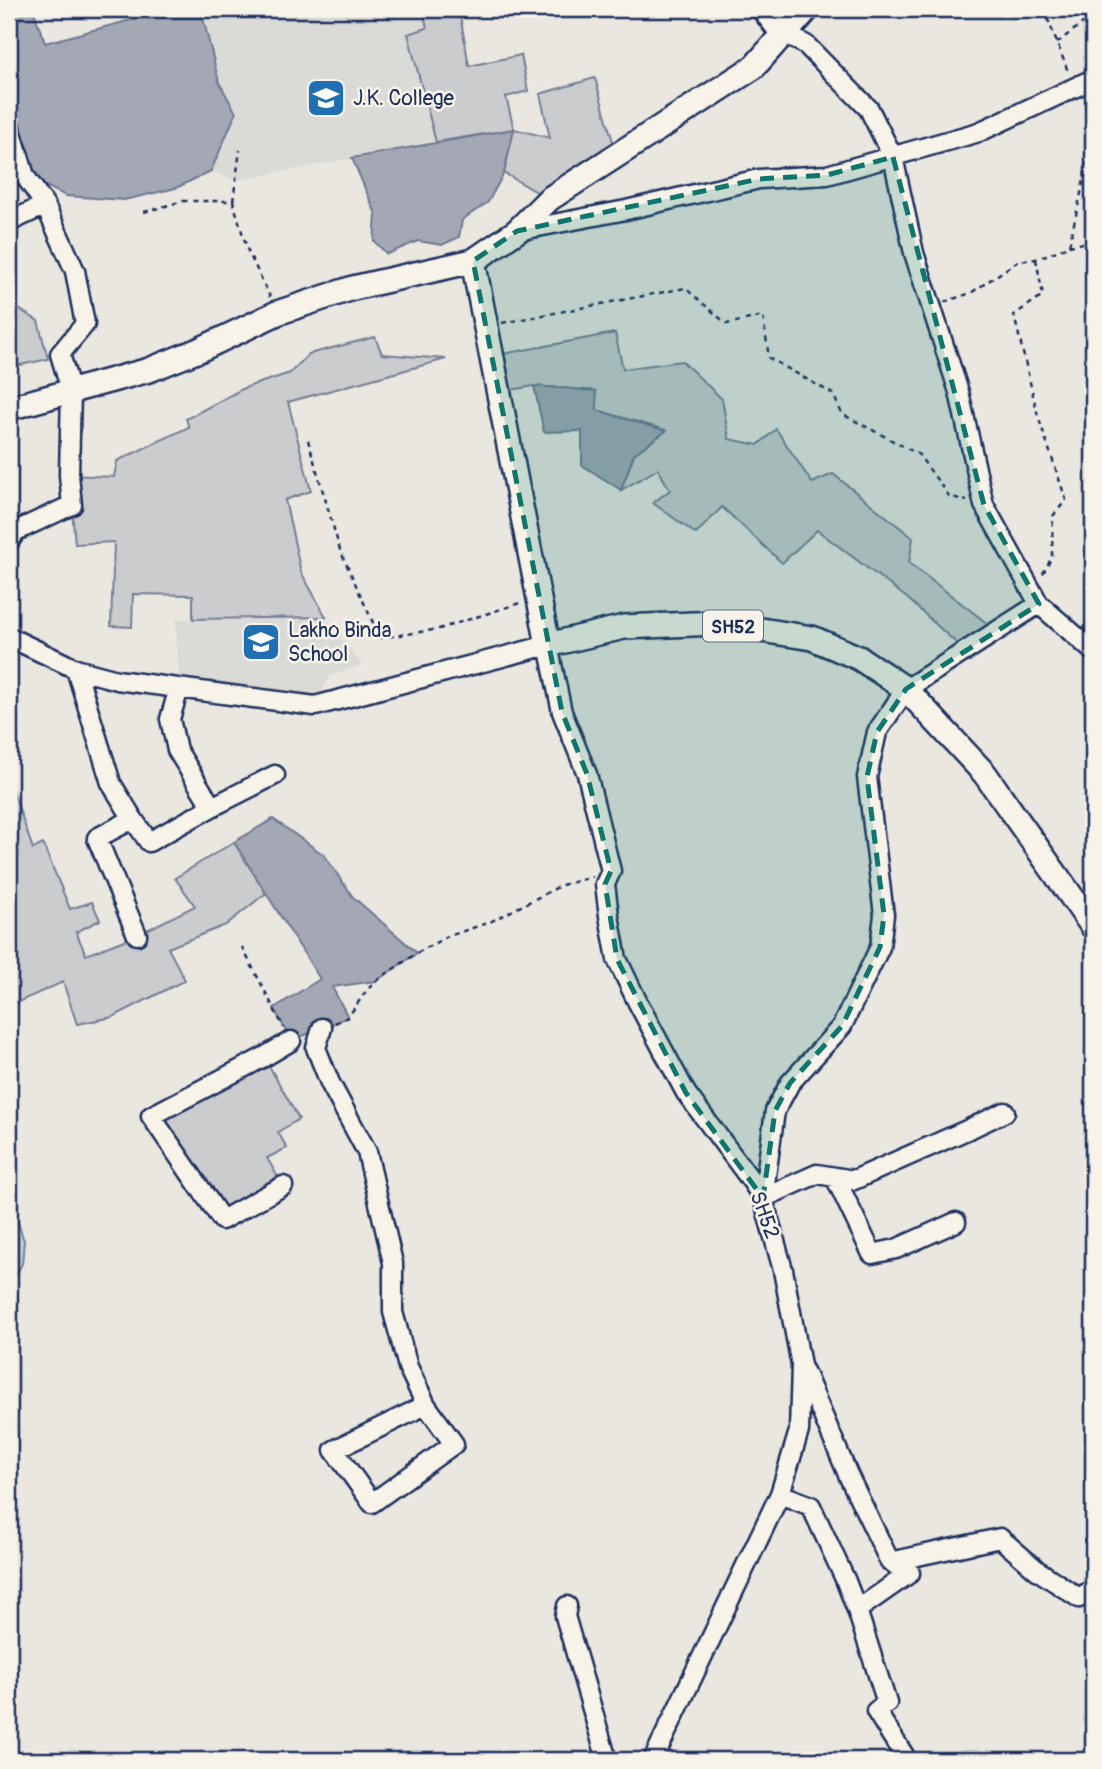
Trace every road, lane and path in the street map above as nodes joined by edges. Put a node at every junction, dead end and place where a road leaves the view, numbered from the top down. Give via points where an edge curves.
1 (766, 9) edge
2 (805, 9) edge
3 (1044, 9) edge
4 (1093, 15) edge
5 (784, 33) junction
6 (1057, 43) junction
7 (1083, 83) edge
8 (9, 123) edge
9 (240, 150) dead end
10 (893, 157) junction
11 (233, 201) junction
12 (45, 205) junction
13 (144, 212) dead end
14 (9, 222) edge
15 (517, 231) junction
16 (1093, 241) edge
17 (1069, 246) junction
18 (1036, 259) junction
19 (473, 261) junction
20 (931, 306) junction
21 (277, 313) junction
22 (486, 326) junction
23 (71, 391) junction
24 (9, 408) edge
25 (308, 440) dead end
26 (984, 505) junction
27 (9, 542) edge
28 (539, 597) junction
29 (1036, 598) junction
30 (9, 637) edge
31 (548, 645) junction
32 (1093, 650) edge
33 (76, 669) junction
34 (179, 688) junction
35 (906, 689) junction
36 (275, 775) dead end
37 (212, 807) junction
38 (133, 819) junction
39 (611, 871) junction
40 (1093, 927) edge
41 (137, 935) dead end
42 (242, 947) dead end
43 (348, 1017) dead end
44 (281, 1021) dead end
45 (322, 1028) dead end
46 (291, 1041) dead end
47 (1005, 1112) dead end
48 (835, 1177) junction
49 (283, 1186) dead end
50 (763, 1198) junction
51 (956, 1222) dead end
52 (801, 1365) junction
53 (426, 1405) junction
54 (780, 1494) junction
55 (890, 1562) junction
56 (1093, 1589) edge
57 (567, 1606) dead end
58 (857, 1610) junction
59 (607, 1760) edge
60 (653, 1760) edge
61 (907, 1760) edge

1 - 5 highway
2 - 5 highway
3 - 6 path
4 - 6 path
5 - 10 street via 806,44 869,109
5 - 15 main road via 754,67 549,199
6 - 7 path
7 - 10 street via 979,132
7 - 17 path via 1088,157
8 - 12 street via 26,176
9 - 11 path
10 - 15 street via 827,175 759,179
10 - 20 street
11 - 13 path via 183,201
11 - 21 path via 247,249
12 - 14 street
12 - 23 street via 75,271 85,324 60,354
15 - 19 main road
16 - 17 path
17 - 18 path
18 - 20 path via 1018,261 971,293
18 - 29 path via 1043,295 1014,315 1038,416 1066,500 1052,516 1052,557
19 - 21 main road via 353,288
19 - 22 main road, SH52 / SH52
20 - 26 street via 958,393
21 - 23 main road via 149,370
22 - 26 path via 685,288 727,324 763,316 769,359 833,394 842,414 918,454 949,496
22 - 28 main road, SH52 / SH52
23 - 24 main road
23 - 27 street via 72,505 16,531
25 - 28 path via 340,550 380,638 439,629
26 - 29 street
28 - 31 main road, SH52 / SH52
29 - 32 street
29 - 35 street
30 - 33 street
31 - 34 street via 314,706
31 - 35 main road, SH52 / SH52 via 624,627 716,623 812,638 859,658
31 - 39 street, SH52 / SH52 via 562,712 587,774
33 - 34 street
33 - 38 street via 111,783
34 - 37 street via 170,719 177,750
35 - 40 main road, SH52 / SH52 via 985,774
35 - 50 street via 877,732 867,777 884,915 880,947 842,1026 790,1083 775,1111
36 - 37 street
37 - 38 street via 149,842
38 - 41 street via 97,838
39 - 43 path via 562,885 417,953 376,981
39 - 50 street, SH52 / SH52 via 605,884 617,959 686,1093
42 - 44 path
45 - 53 street via 316,1048 367,1152 393,1263 393,1312 408,1367
46 - 49 street via 152,1115 222,1220
47 - 48 street via 854,1180
48 - 50 street via 817,1174
48 - 51 street via 872,1254 896,1249
50 - 52 street, SH52 / SH52 via 783,1270
52 - 54 street, SH52 / SH52 via 799,1431
52 - 55 street
53 - 53 street via 334,1450 373,1503 454,1444
54 - 58 street via 811,1506
54 - 60 street, SH52 / SH52
55 - 56 street via 1000,1538 1079,1598
55 - 58 street via 910,1573
57 - 59 street via 565,1616
58 - 61 street via 887,1703 876,1711

